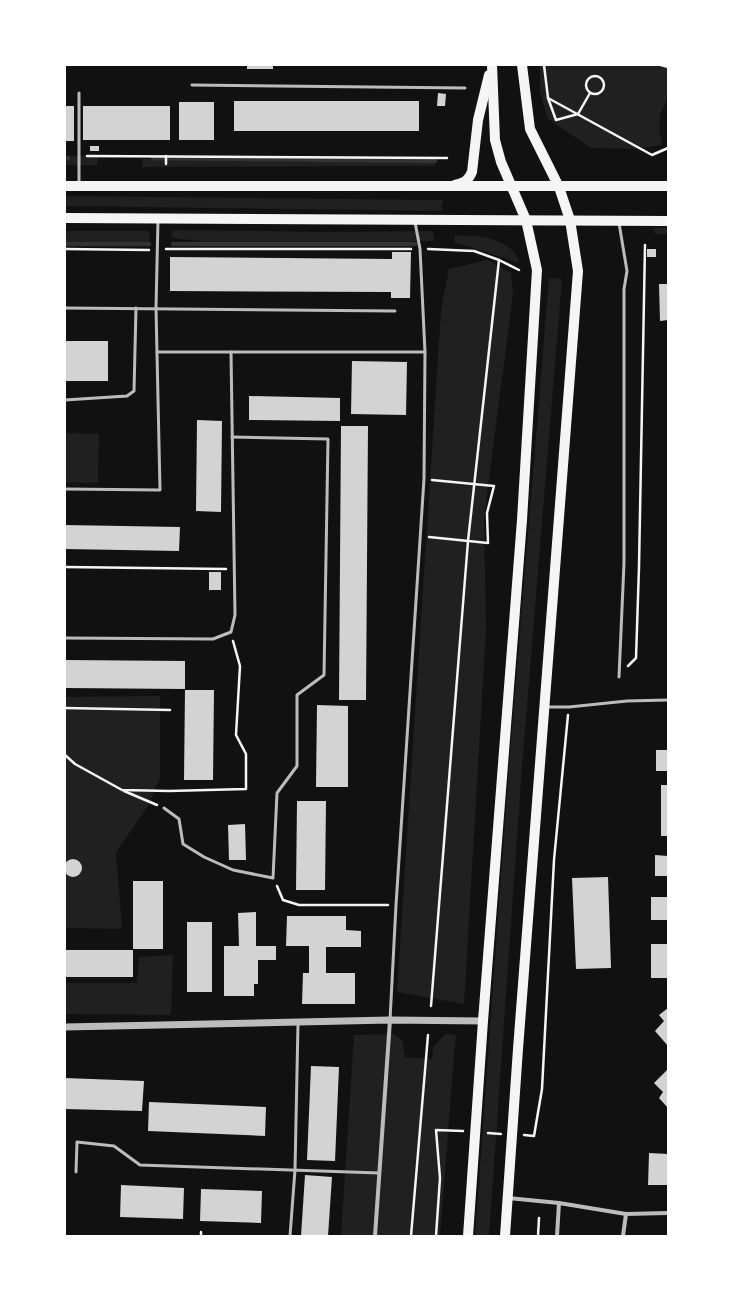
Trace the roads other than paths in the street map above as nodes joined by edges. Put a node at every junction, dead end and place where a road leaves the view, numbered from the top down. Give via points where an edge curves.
1 (492, 65) edge
2 (522, 65) edge
3 (192, 85) dead end
4 (464, 88) dead end
5 (79, 93) dead end
6 (65, 186) edge
7 (79, 186) junction
8 (668, 186) edge
9 (447, 187) junction
10 (512, 187) junction
11 (559, 187) junction
12 (65, 218) edge
13 (158, 218) junction
14 (415, 220) junction
15 (526, 220) junction
16 (570, 220) junction
17 (619, 221) junction
18 (668, 221) edge
19 (65, 308) edge
20 (136, 308) junction
21 (156, 308) junction
22 (395, 311) dead end
23 (157, 352) junction
24 (231, 352) junction
25 (425, 352) junction
26 (65, 400) edge
27 (232, 437) junction
28 (65, 489) edge
29 (65, 638) edge
30 (619, 677) road end
31 (668, 700) edge
32 (545, 707) junction
33 (164, 808) road end
34 (390, 1020) junction
35 (483, 1021) junction
36 (298, 1023) junction
37 (65, 1028) edge
38 (295, 1170) junction
39 (76, 1172) dead end
40 (379, 1173) junction
41 (508, 1198) junction
42 (559, 1203) junction
43 (668, 1213) edge
44 (626, 1214) junction
45 (290, 1236) edge
46 (374, 1236) edge
47 (468, 1236) edge
48 (505, 1236) edge
49 (557, 1236) edge
50 (623, 1236) edge

1 - 9 main road via 478,120 472,172 469,179 463,183
1 - 10 main road via 495,140
2 - 11 main road via 530,129
3 - 4 lane
5 - 7 lane
6 - 7 main road
7 - 9 main road
8 - 11 main road
9 - 10 main road
10 - 11 main road
10 - 15 main road
11 - 16 main road
12 - 13 main road
13 - 14 main road
13 - 21 lane
14 - 15 main road
14 - 25 lane via 420,249
15 - 16 main road
15 - 35 main road via 537,270 522,520
16 - 17 main road
16 - 32 main road via 578,271
17 - 18 main road
17 - 30 lane via 627,271 624,289 624,563
19 - 20 lane
20 - 21 lane
20 - 26 lane via 134,391 127,396
21 - 22 lane
21 - 23 lane
23 - 24 lane
23 - 28 lane via 160,490
24 - 25 lane
24 - 27 lane
25 - 34 lane via 424,479
27 - 29 lane via 235,615 231,632 213,639
27 - 33 lane via 328,439 324,675 298,695 298,766 277,793 273,878 233,870 183,844 179,819
31 - 32 lane
32 - 41 main road
34 - 35 street
34 - 36 street
34 - 40 street
35 - 47 main road
36 - 37 street
36 - 38 lane
38 - 39 lane via 140,1164 114,1146 77,1142
38 - 40 lane
38 - 45 lane
40 - 46 street
41 - 42 street
41 - 48 main road
42 - 44 street
42 - 49 street
43 - 44 street
44 - 50 street

